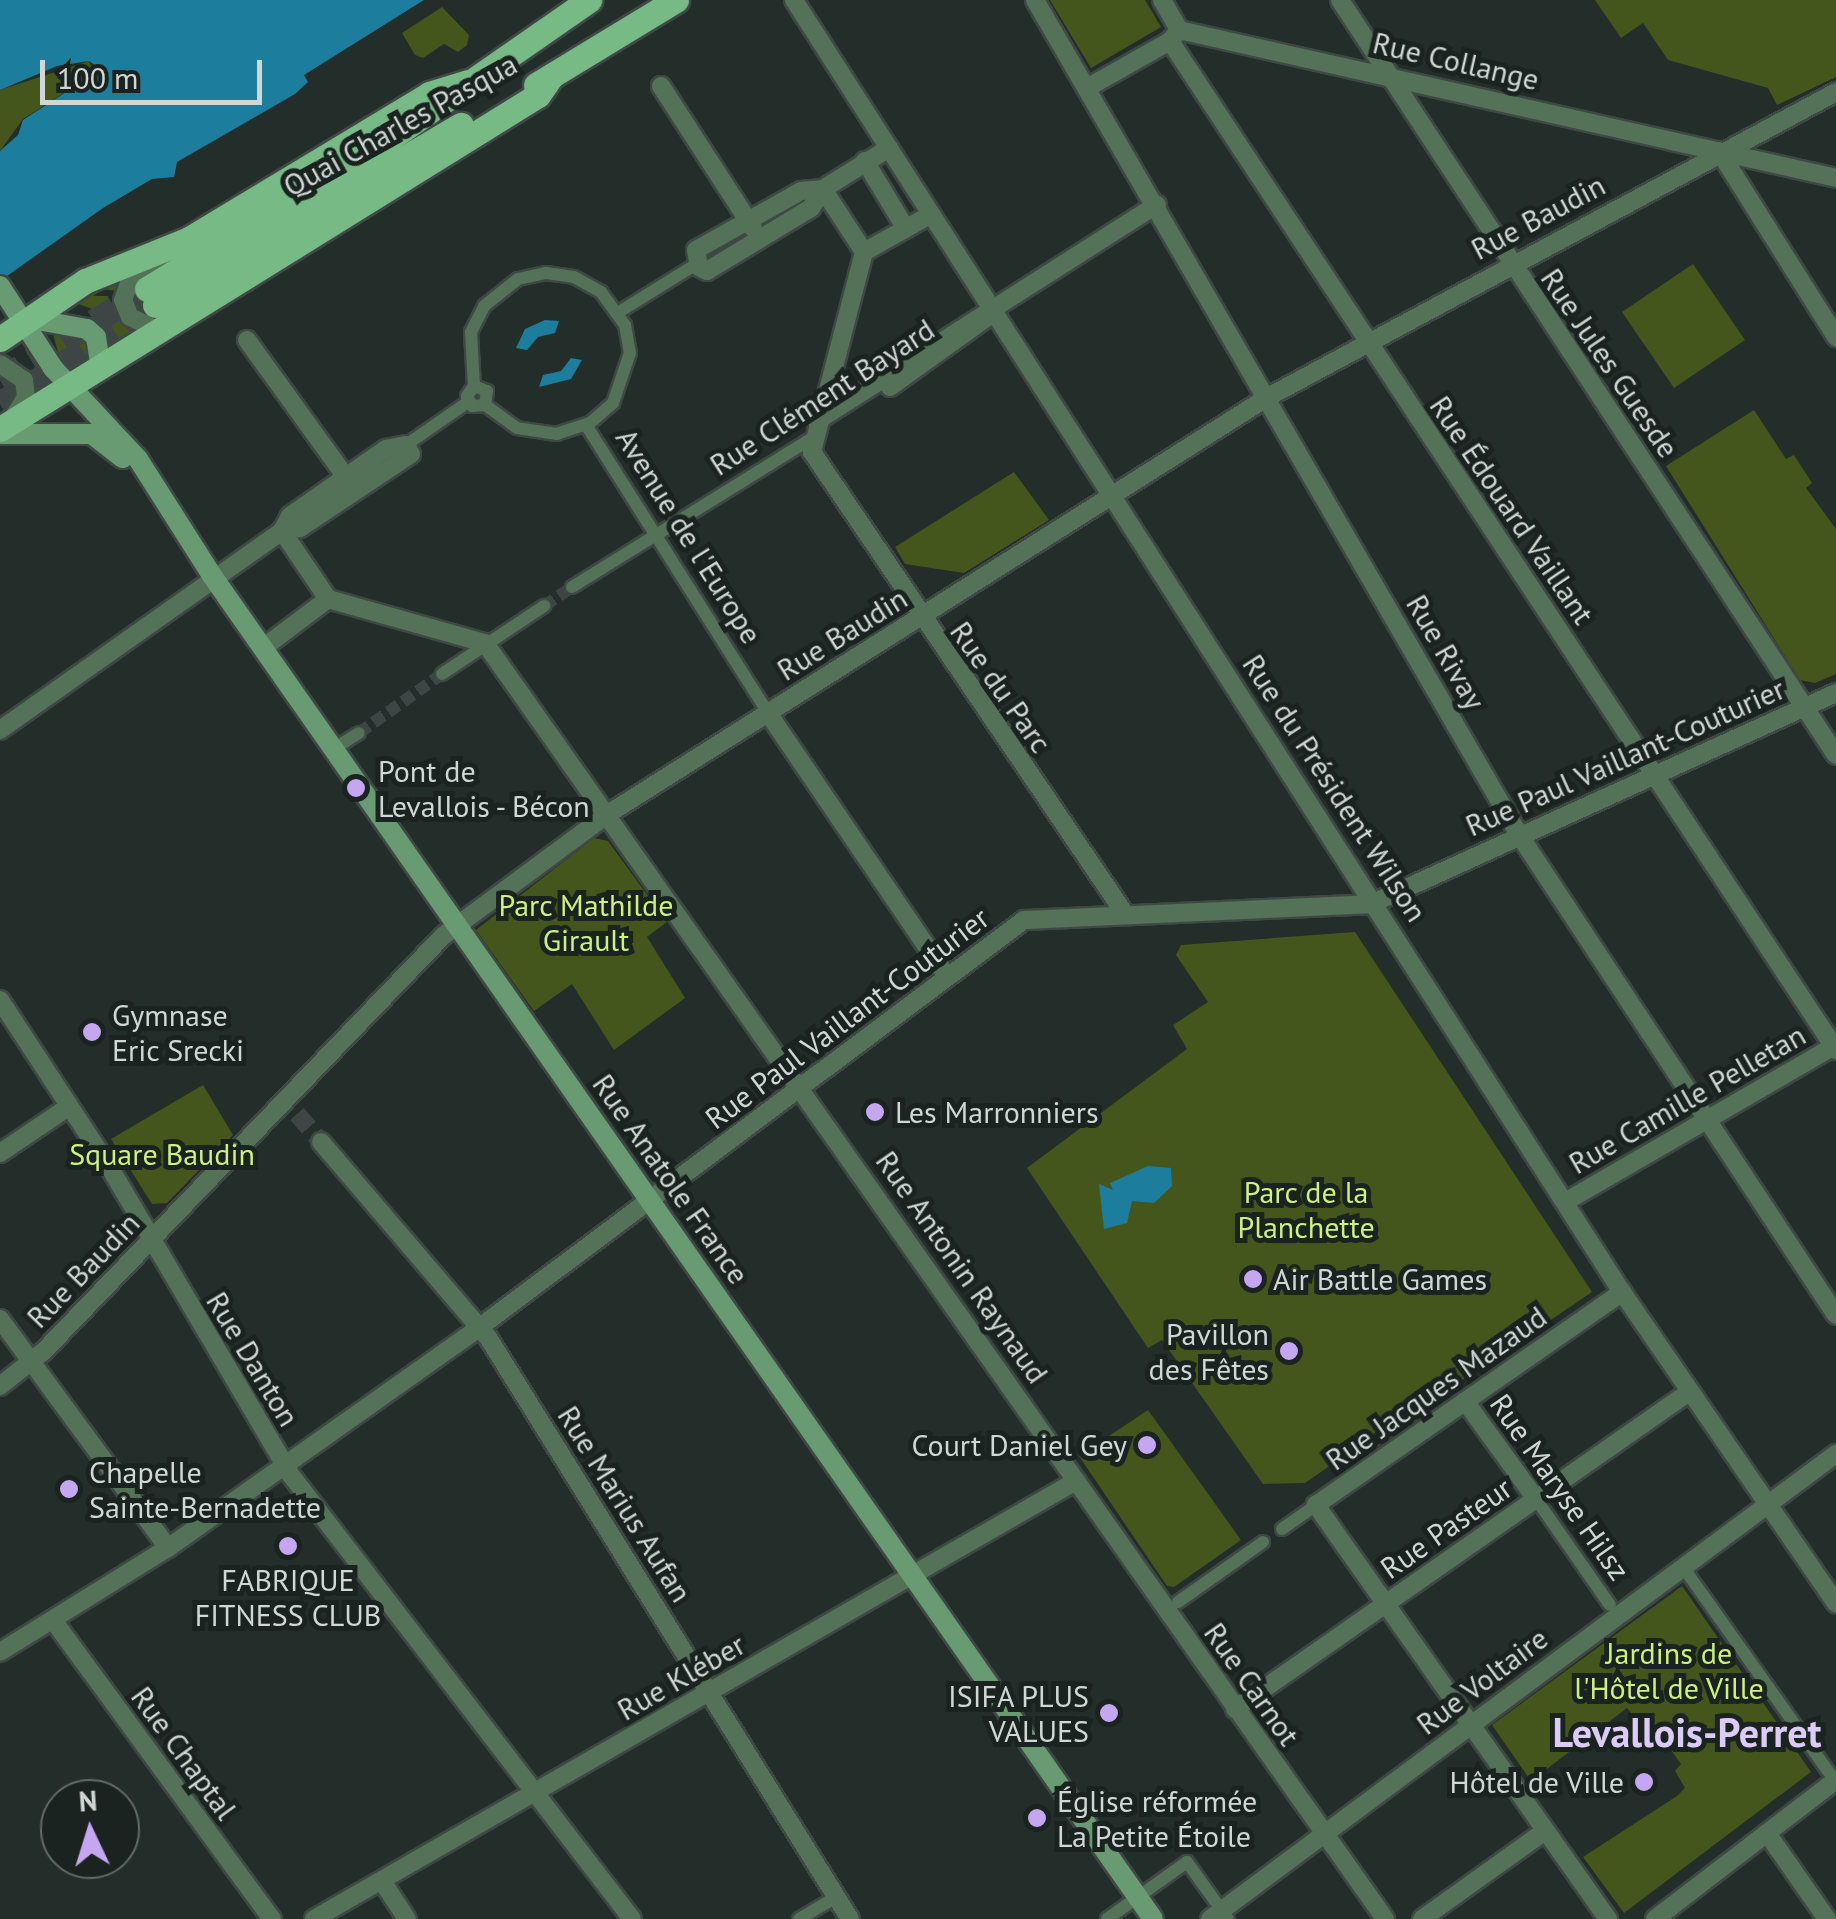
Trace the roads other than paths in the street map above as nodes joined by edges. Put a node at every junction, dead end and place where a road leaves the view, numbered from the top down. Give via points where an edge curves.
1 (589, 0) edge
2 (676, 0) edge
3 (794, 0) edge
4 (1035, 0) edge
5 (1162, 0) edge
6 (1340, 0) edge
7 (1174, 35) junction
8 (1386, 72) junction
9 (468, 82) junction
10 (661, 86) dead end
11 (1087, 88) junction
12 (1836, 92) edge
13 (890, 148) junction
14 (1719, 151) junction
15 (865, 161) junction
16 (1836, 178) edge
17 (823, 188) junction
18 (1157, 204) junction
19 (930, 214) junction
20 (748, 221) junction
21 (906, 229) junction
22 (760, 238) junction
23 (168, 248) junction
24 (864, 252) junction
25 (698, 263) junction
26 (1510, 264) junction
27 (0, 286) edge
28 (152, 308) junction
29 (994, 310) junction
30 (21, 311) junction
31 (618, 312) junction
32 (1836, 336) edge
33 (0, 339) edge
34 (248, 340) dead end
35 (1368, 342) junction
36 (0, 364) edge
37 (101, 367) junction
38 (474, 386) junction
39 (70, 387) junction
40 (1268, 397) junction
41 (468, 402) junction
42 (485, 405) junction
43 (586, 425) junction
44 (815, 429) junction
45 (1, 430) edge
46 (406, 445) joint
47 (141, 472) junction
48 (352, 484) junction
49 (1113, 494) junction
50 (282, 531) junction
51 (658, 535) junction
52 (213, 577) junction
53 (572, 588) tunnel mouth
54 (328, 599) junction
55 (544, 606) tunnel mouth
56 (920, 618) junction
57 (485, 643) junction
58 (263, 648) junction
59 (442, 674) tunnel mouth
60 (1836, 693) edge
61 (1804, 707) junction
62 (768, 713) junction
63 (0, 730) edge
64 (359, 733) tunnel mouth
65 (335, 748) junction
66 (1836, 755) edge
67 (1654, 772) junction
68 (608, 814) junction
69 (1518, 833) junction
70 (1371, 904) junction
71 (1125, 914) junction
72 (457, 923) junction
73 (946, 975) junction
74 (0, 1000) edge
75 (1835, 1047) edge
76 (802, 1085) junction
77 (67, 1108) junction
78 (1706, 1119) junction
79 (321, 1142) tunnel mouth
80 (0, 1153) edge
81 (650, 1201) junction
82 (1565, 1202) junction
83 (150, 1239) junction
84 (1622, 1292) junction
85 (1836, 1315) edge
86 (0, 1319) edge
87 (480, 1327) junction
88 (32, 1361) junction
89 (0, 1386) edge
90 (1689, 1392) junction
91 (1465, 1401) junction
92 (1836, 1454) edge
93 (284, 1465) junction
94 (1076, 1481) junction
95 (1536, 1499) junction
96 (1767, 1504) junction
97 (1316, 1505) junction
98 (1282, 1529) dead end
99 (1263, 1542) dead end
100 (168, 1548) junction
101 (1683, 1567) junction
102 (912, 1575) junction
103 (1836, 1603) edge
104 (1385, 1604) junction
105 (1172, 1605) junction
106 (1610, 1605) dead end
107 (52, 1620) junction
108 (0, 1652) edge
109 (710, 1692) junction
110 (1235, 1709) junction
111 (1470, 1724) junction
112 (1835, 1780) edge
113 (534, 1793) junction
114 (1545, 1832) junction
115 (1324, 1833) junction
116 (1767, 1833) junction
117 (382, 1881) junction
118 (836, 1897) junction
119 (1138, 1897) junction
120 (1213, 1910) edge
121 (272, 1919) edge
122 (314, 1919) edge
123 (407, 1919) edge
124 (632, 1919) edge
125 (799, 1919) edge
126 (850, 1919) edge
127 (1107, 1919) edge
128 (1153, 1919) edge
129 (1385, 1919) edge
130 (1422, 1919) edge
131 (1608, 1919) edge
132 (1655, 1919) edge
133 (1827, 1919) edge

1 - 9 main road, Quai Charles Pasqua
2 - 28 main road, Quai Charles Pasqua via 550,78 378,169
3 - 13 street, Rue du Président Wilson
4 - 11 street, Rue Rivay
5 - 7 street, Rue Édouard Vaillant
6 - 8 street, Rue Jules Guesde
7 - 8 street, Rue Collange
7 - 11 street
7 - 35 street, Rue Édouard Vaillant
8 - 14 street, Rue Collange
8 - 26 street, Rue Jules Guesde
9 - 23 main road via 428,94
9 - 28 main road, Quai Charles Pasqua
10 - 20 street
11 - 18 street, Rue Rivay
12 - 14 street, Rue Baudin
13 - 15 street
13 - 19 street, Rue du Président Wilson
14 - 16 street, Rue Collange
14 - 26 street, Rue Baudin
14 - 32 street via 1750,210
15 - 17 street
15 - 21 street
17 - 20 street via 801,191
17 - 22 street via 811,208
17 - 24 street
18 - 29 street, Rue Clément Bayard
18 - 40 street, Rue Rivay
19 - 21 street
19 - 29 street, Rue du Président Wilson
20 - 22 street
20 - 25 street via 696,250
21 - 24 street
22 - 25 street via 707,271
23 - 28 street via 164,260 130,281 123,294 130,317
23 - 30 main road
24 - 44 street
25 - 31 street
26 - 35 street, Rue Baudin
26 - 61 street, Rue Jules Guesde
27 - 30 main road
28 - 37 main road
29 - 44 street, Rue Clément Bayard
29 - 44 street, Rue Clément Bayard via 912,372
29 - 49 street, Rue du Président Wilson
30 - 33 main road
30 - 37 main road via 86,330 97,340
30 - 39 main road
31 - 38 street via 600,290 574,277 518,279 476,319 468,352
31 - 43 street via 629,339 626,379 613,403
34 - 48 street
35 - 40 street, Rue Baudin
35 - 67 street, Rue Édouard Vaillant
36 - 45 street via 18,371 26,391 22,407
37 - 39 main road
38 - 41 street
38 - 42 street via 487,391
39 - 45 main road
39 - 47 main road via 113,426
40 - 49 street, Rue Baudin
40 - 69 street, Rue Rivay
41 - 42 street
41 - 46 street
42 - 43 street via 530,432 556,434
43 - 51 street, Avenue de l'Europe
44 - 51 street, Rue Clément Bayard
44 - 56 street, Rue du Parc via 812,452
45 - 47 main road via 92,434
46 - 48 street via 411,454
47 - 52 main road, Rue Anatole France
48 - 50 street via 300,528
49 - 56 street, Rue Baudin
49 - 70 street, Rue du Président Wilson
50 - 52 street
50 - 54 street
51 - 53 street, Rue Clément Bayard
51 - 62 street, Avenue de l'Europe
52 - 58 main road, Rue Anatole France
52 - 63 street
54 - 57 street
54 - 58 street
55 - 57 street
56 - 62 street, Rue Baudin
56 - 71 street, Rue du Parc
57 - 59 street
57 - 68 street, Rue Antonin Raynaud
58 - 65 main road, Rue Anatole France
60 - 61 street, Rue Paul Vaillant-Couturier
61 - 66 street, Rue Jules Guesde
61 - 67 street, Rue Paul Vaillant-Couturier
62 - 68 street, Rue Baudin
62 - 73 street, Avenue de l'Europe
64 - 65 street
65 - 72 main road, Rue Anatole France
67 - 69 street, Rue Paul Vaillant-Couturier
67 - 75 street, Rue Édouard Vaillant
68 - 72 street, Rue Baudin
68 - 76 street, Rue Antonin Raynaud
69 - 70 street, Rue Paul Vaillant-Couturier
69 - 78 street, Rue Rivay
70 - 71 street, Rue Paul Vaillant-Couturier
70 - 82 street, Rue du Président Wilson
71 - 73 street, Rue Paul Vaillant-Couturier via 1024,920
72 - 81 main road, Rue Anatole France
72 - 83 street, Rue Baudin via 292,1108
73 - 76 street, Rue Paul Vaillant-Couturier
74 - 77 street, Rue Danton
75 - 78 street, Rue Camille Pelletan
76 - 81 street, Rue Paul Vaillant-Couturier
76 - 94 street, Rue Antonin Raynaud
77 - 80 street
77 - 83 street, Rue Danton
78 - 82 street, Rue Camille Pelletan
78 - 85 street, Rue Rivay
79 - 87 street, Rue Marius Aufan
81 - 87 street, Rue Paul Vaillant-Couturier
81 - 102 main road, Rue Anatole France
82 - 84 street, Rue du Président Wilson
83 - 88 street, Rue Baudin
83 - 93 street, Rue Danton
84 - 90 street, Rue du Président Wilson
84 - 91 street, Rue Jacques Mazaud
86 - 88 street
87 - 93 street, Rue Paul Vaillant-Couturier
87 - 109 street, Rue Marius Aufan
88 - 89 street, Rue Baudin
88 - 100 street
90 - 95 street, Rue Pasteur
90 - 96 street, Rue du Président Wilson
91 - 95 street, Rue Maryse Hilsz
91 - 97 street, Rue Jacques Mazaud
92 - 96 street, Rue Voltaire
93 - 100 street, Rue Paul Vaillant-Couturier
93 - 113 street, Rue Danton
94 - 102 street, Rue Kléber
94 - 105 street, Rue Carnot
95 - 104 street, Rue Pasteur
95 - 106 street, Rue Maryse Hilsz
96 - 101 street, Rue Voltaire
96 - 103 street, Rue du Président Wilson
97 - 98 street, Rue Jacques Mazaud
97 - 104 street
99 - 105 street
100 - 107 street, Rue Paul Vaillant-Couturier
101 - 111 street, Rue Voltaire
101 - 112 street
102 - 109 street, Rue Kléber
102 - 119 main road, Rue Anatole France
104 - 110 street, Rue Pasteur
104 - 111 street
105 - 110 street, Rue Carnot
107 - 108 street, Rue Paul Vaillant-Couturier
107 - 121 street, Rue Chaptal
109 - 113 street, Rue Kléber
109 - 118 street, Rue Marius Aufan
110 - 115 street, Rue Carnot
111 - 114 street
111 - 115 street, Rue Voltaire
112 - 116 street
113 - 117 street, Rue Kléber
113 - 124 street, Rue Danton
114 - 130 street
114 - 131 street
115 - 120 street, Rue Voltaire
115 - 129 street, Rue Carnot
116 - 132 street
116 - 133 street
117 - 122 street, Rue Kléber
117 - 123 street
118 - 125 street
118 - 126 street, Rue Marius Aufan
119 - 120 street via 1187,1862
119 - 127 street
119 - 128 main road, Rue Anatole France

